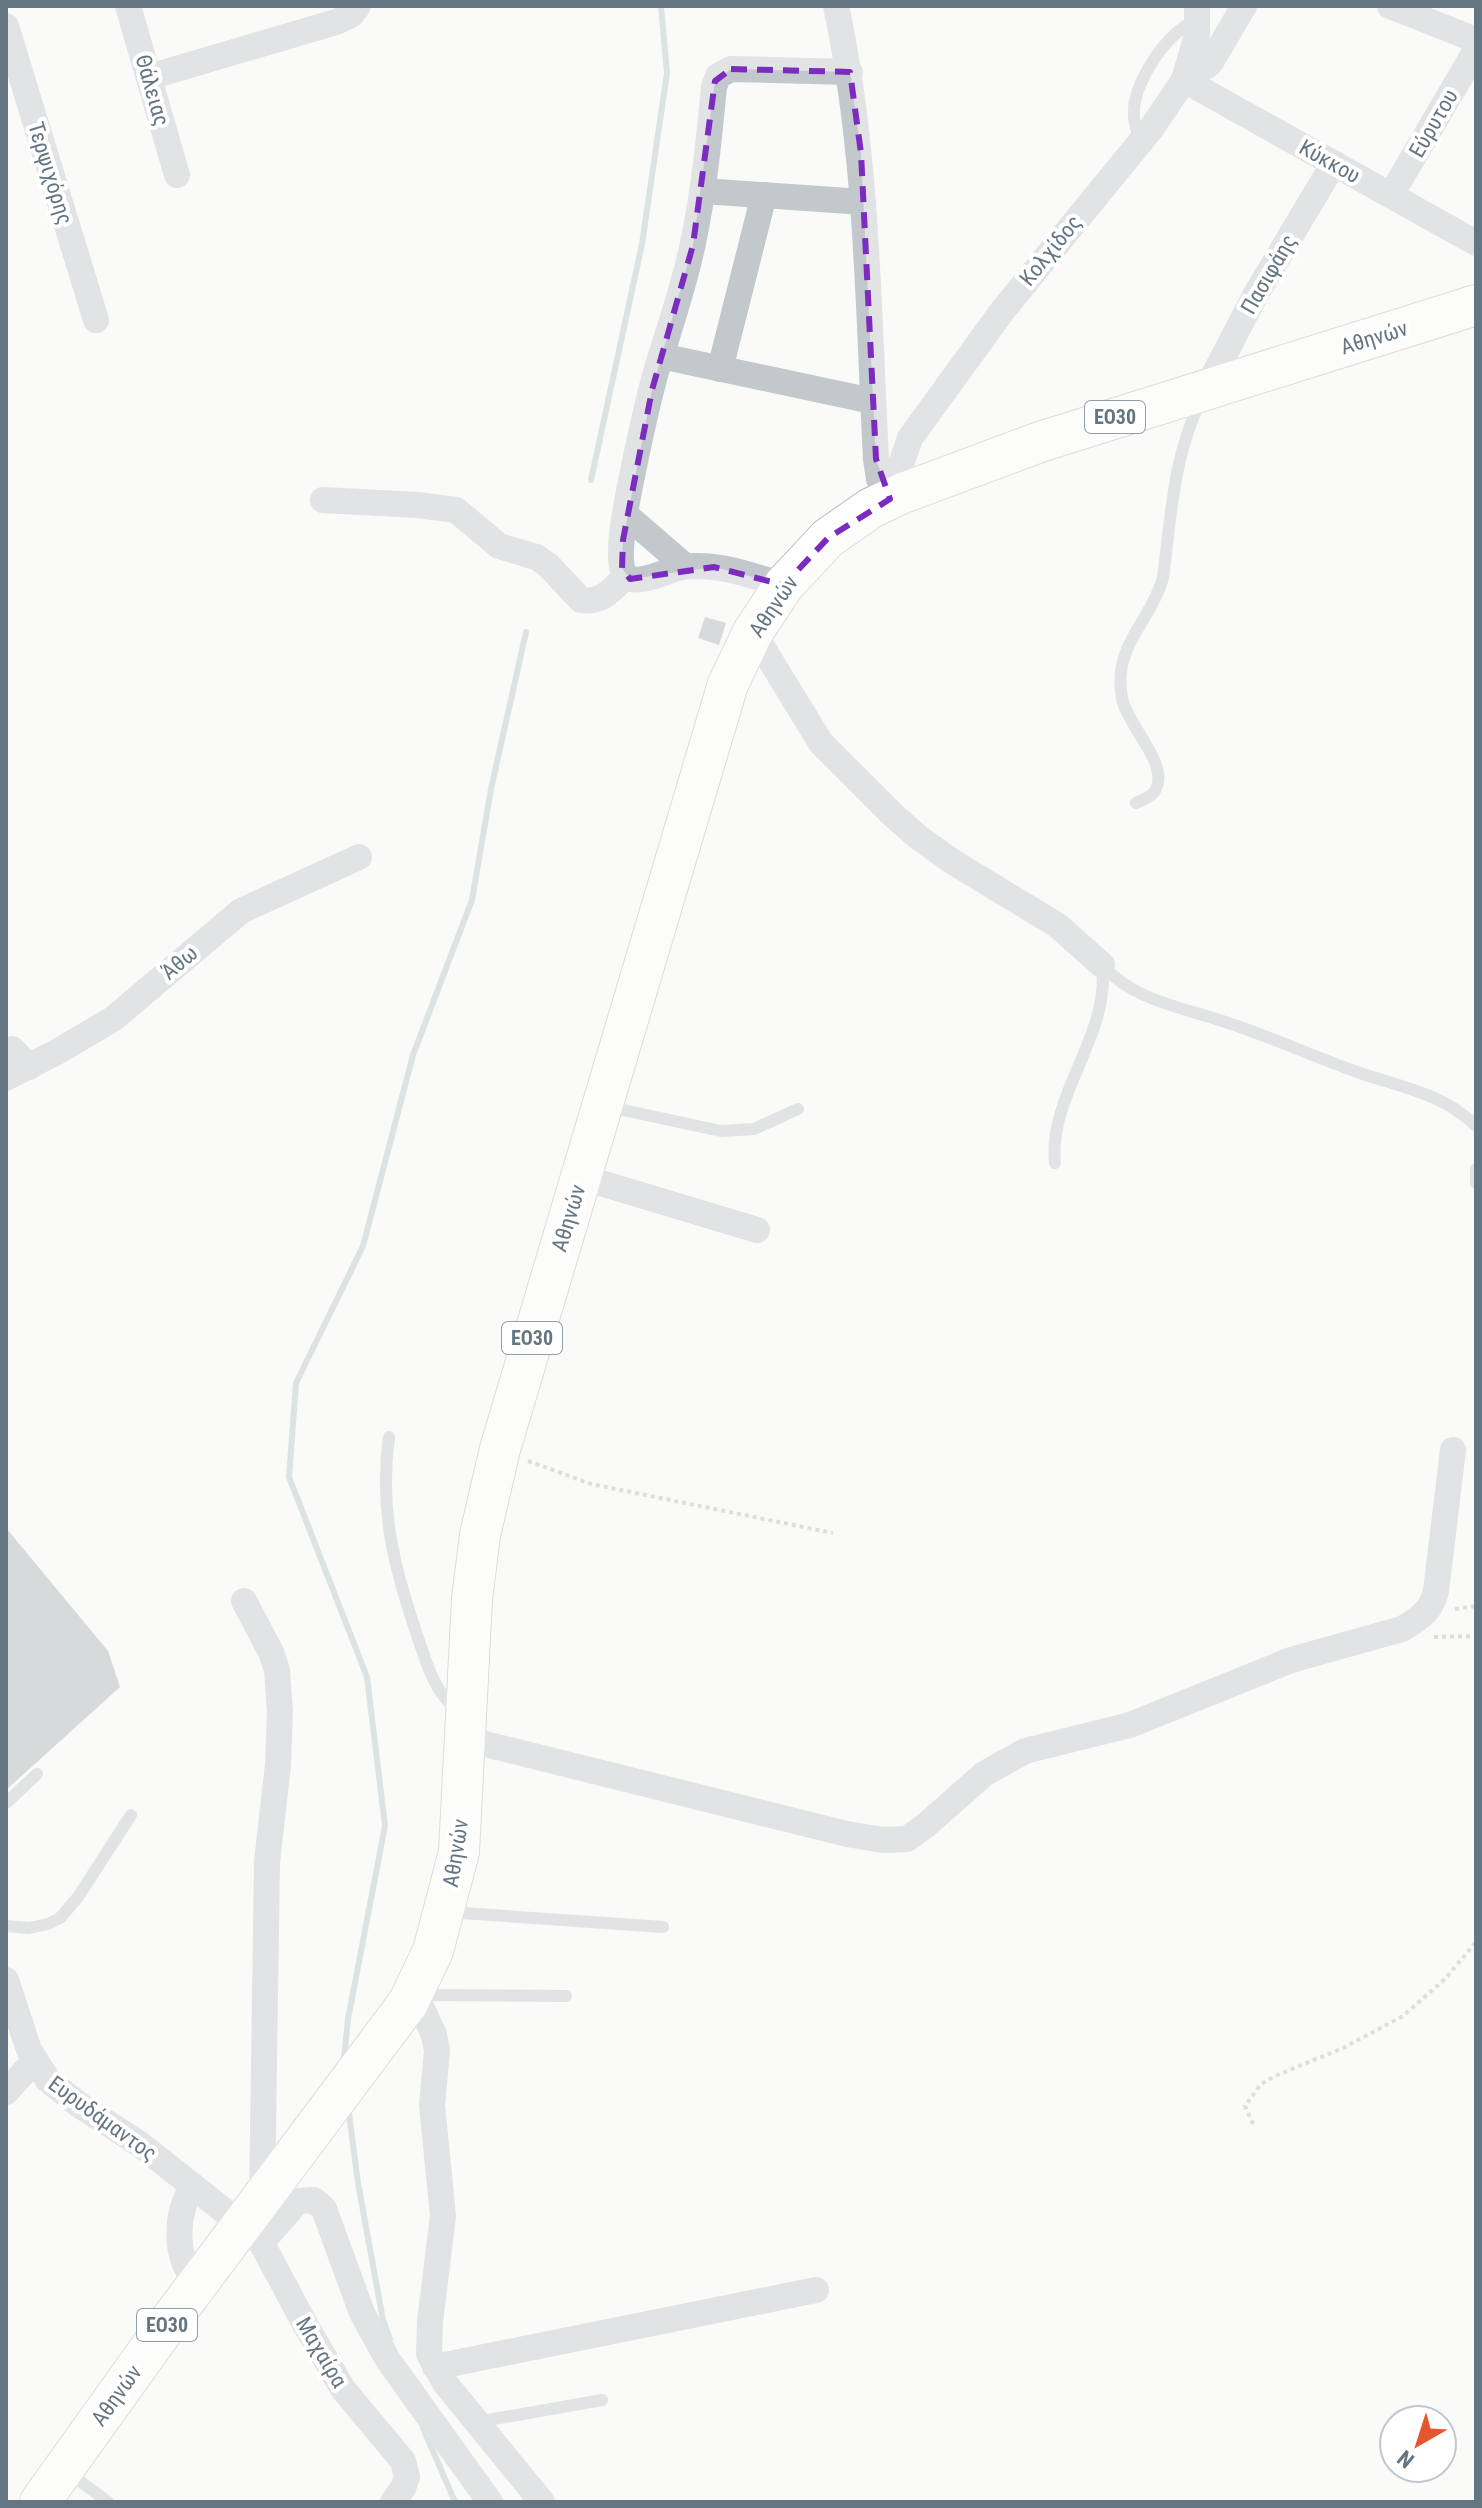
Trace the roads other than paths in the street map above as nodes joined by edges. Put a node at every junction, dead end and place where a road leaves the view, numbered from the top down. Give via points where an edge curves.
1 (128, 6) edge
2 (358, 6) edge
3 (836, 6) edge
4 (1244, 6) edge
5 (1390, 6) edge
6 (1197, 13) edge
7 (6, 26) edge
8 (1476, 40) edge
9 (1476, 50) edge
10 (850, 72) junction
11 (1187, 72) junction
12 (149, 77) junction
13 (1141, 141) junction
14 (1334, 163) junction
15 (177, 175) dead end
16 (703, 191) junction
17 (764, 195) junction
18 (1391, 195) junction
19 (863, 202) junction
20 (1476, 242) edge
21 (1476, 305) edge
22 (96, 320) dead end
23 (661, 356) junction
24 (720, 369) junction
25 (1207, 388) junction
26 (872, 401) junction
27 (897, 496) junction
28 (323, 500) dead end
29 (626, 515) junction
30 (685, 566) junction
31 (626, 576) junction
32 (784, 585) junction
33 (753, 632) junction
34 (1136, 803) dead end
35 (359, 857) dead end
36 (1102, 965) junction
37 (6, 1050) edge
38 (18, 1073) edge
39 (602, 1105) junction
40 (798, 1109) dead end
41 (1476, 1126) edge
42 (1055, 1163) dead end
43 (1476, 1169) edge
44 (581, 1177) junction
45 (1476, 1183) edge
46 (757, 1230) dead end
47 (389, 1437) dead end
48 (1453, 1450) dead end
49 (244, 1601) dead end
50 (465, 1728) junction
51 (37, 1774) dead end
52 (6, 1803) edge
53 (131, 1815) dead end
54 (445, 1912) junction
55 (6, 1926) edge
56 (663, 1927) dead end
57 (6, 1980) edge
58 (412, 1996) junction
59 (566, 1996) dead end
60 (34, 2061) junction
61 (6, 2092) edge
62 (193, 2186) junction
63 (253, 2221) junction
64 (198, 2283) junction
65 (816, 2290) dead end
66 (435, 2367) junction
67 (602, 2400) dead end
68 (477, 2422) junction
69 (63, 2468) junction
70 (40, 2502) edge
71 (108, 2502) edge
72 (393, 2502) edge
73 (490, 2502) edge
74 (542, 2502) edge

1 - 12 street, Θάλειας
2 - 12 street via 336,22
3 - 10 street
4 - 11 street via 1211,62
5 - 8 street
6 - 11 street, Κολχίδος
6 - 13 lane via 1176,32 1140,85 1133,115
7 - 22 street, Τερψιχόρης
9 - 18 street, Εύρυτου
10 - 16 street via 721,72 715,81
10 - 19 street
11 - 13 street, Κολχίδος
11 - 14 street, Κύκκου
12 - 15 street, Θάλειας
13 - 27 street, Κολχίδος via 1003,310 910,438
14 - 18 street, Κύκκου
14 - 25 street, Πασιφάης
16 - 17 street
16 - 23 street
17 - 19 street
17 - 24 street
18 - 20 street, Κύκκου
19 - 26 street
21 - 25 main road, Αθηνών / ΕΟ30
23 - 24 street
23 - 29 street
24 - 26 street
25 - 27 main road, Αθηνών / ΕΟ30
25 - 34 lane via 1175,475 1163,578 1121,666 1122,703 1158,775 1156,789
26 - 27 street via 877,470
27 - 32 main road, Αθηνών / ΕΟ30 via 828,538
28 - 31 street via 456,510 499,546 548,565 581,600 602,598
29 - 30 street
29 - 31 street via 621,557
30 - 31 street via 641,579
30 - 32 street via 714,567
32 - 33 main road, Αθηνών / ΕΟ30
33 - 36 street via 821,743 893,815 953,862 1057,925
33 - 39 main road, Αθηνών / ΕΟ30 via 728,684
35 - 38 street, Άθω via 241,911 113,1019
36 - 41 lane via 1146,997 1401,1084 1435,1098
36 - 42 lane via 1103,995 1056,1130
37 - 38 street via 12,1049
39 - 40 lane via 721,1131 754,1129
39 - 44 main road, Αθηνών / ΕΟ30
43 - 45 lane
44 - 46 street
44 - 50 main road, Αθηνών / ΕΟ30 via 500,1449 476,1563
47 - 50 lane via 385,1492 397,1577 430,1675
48 - 50 street via 1436,1591 1429,1610 1416,1621 1291,1660 1130,1725 1025,1751 984,1774 901,1840 847,1834
49 - 63 street via 277,1670 280,1711 267,1862
50 - 54 main road, Αθηνών / ΕΟ30 via 460,1843
51 - 52 lane
53 - 55 lane via 60,1918 29,1928
54 - 56 lane
54 - 58 main road, Αθηνών / ΕΟ30
57 - 60 street, Ευρυδάμαντος
58 - 59 lane
58 - 63 main road, Αθηνών / ΕΟ30
58 - 66 street via 437,2051 432,2105 443,2216 428,2341
60 - 61 street
60 - 62 street, Ευρυδάμαντος via 69,2098
62 - 63 street, Ευρυδάμαντος
62 - 64 street via 182,2207 180,2240 184,2265
63 - 64 main road, Αθηνών / ΕΟ30
63 - 72 street, Μαχαίρα via 343,2389 403,2461 407,2477
63 - 73 street via 298,2201 314,2200 324,2209 362,2313 381,2348
64 - 69 main road, Αθηνών / ΕΟ30
65 - 66 street
66 - 68 street
67 - 68 lane
68 - 74 street
69 - 70 main road, Αθηνών / ΕΟ30
69 - 71 lane

